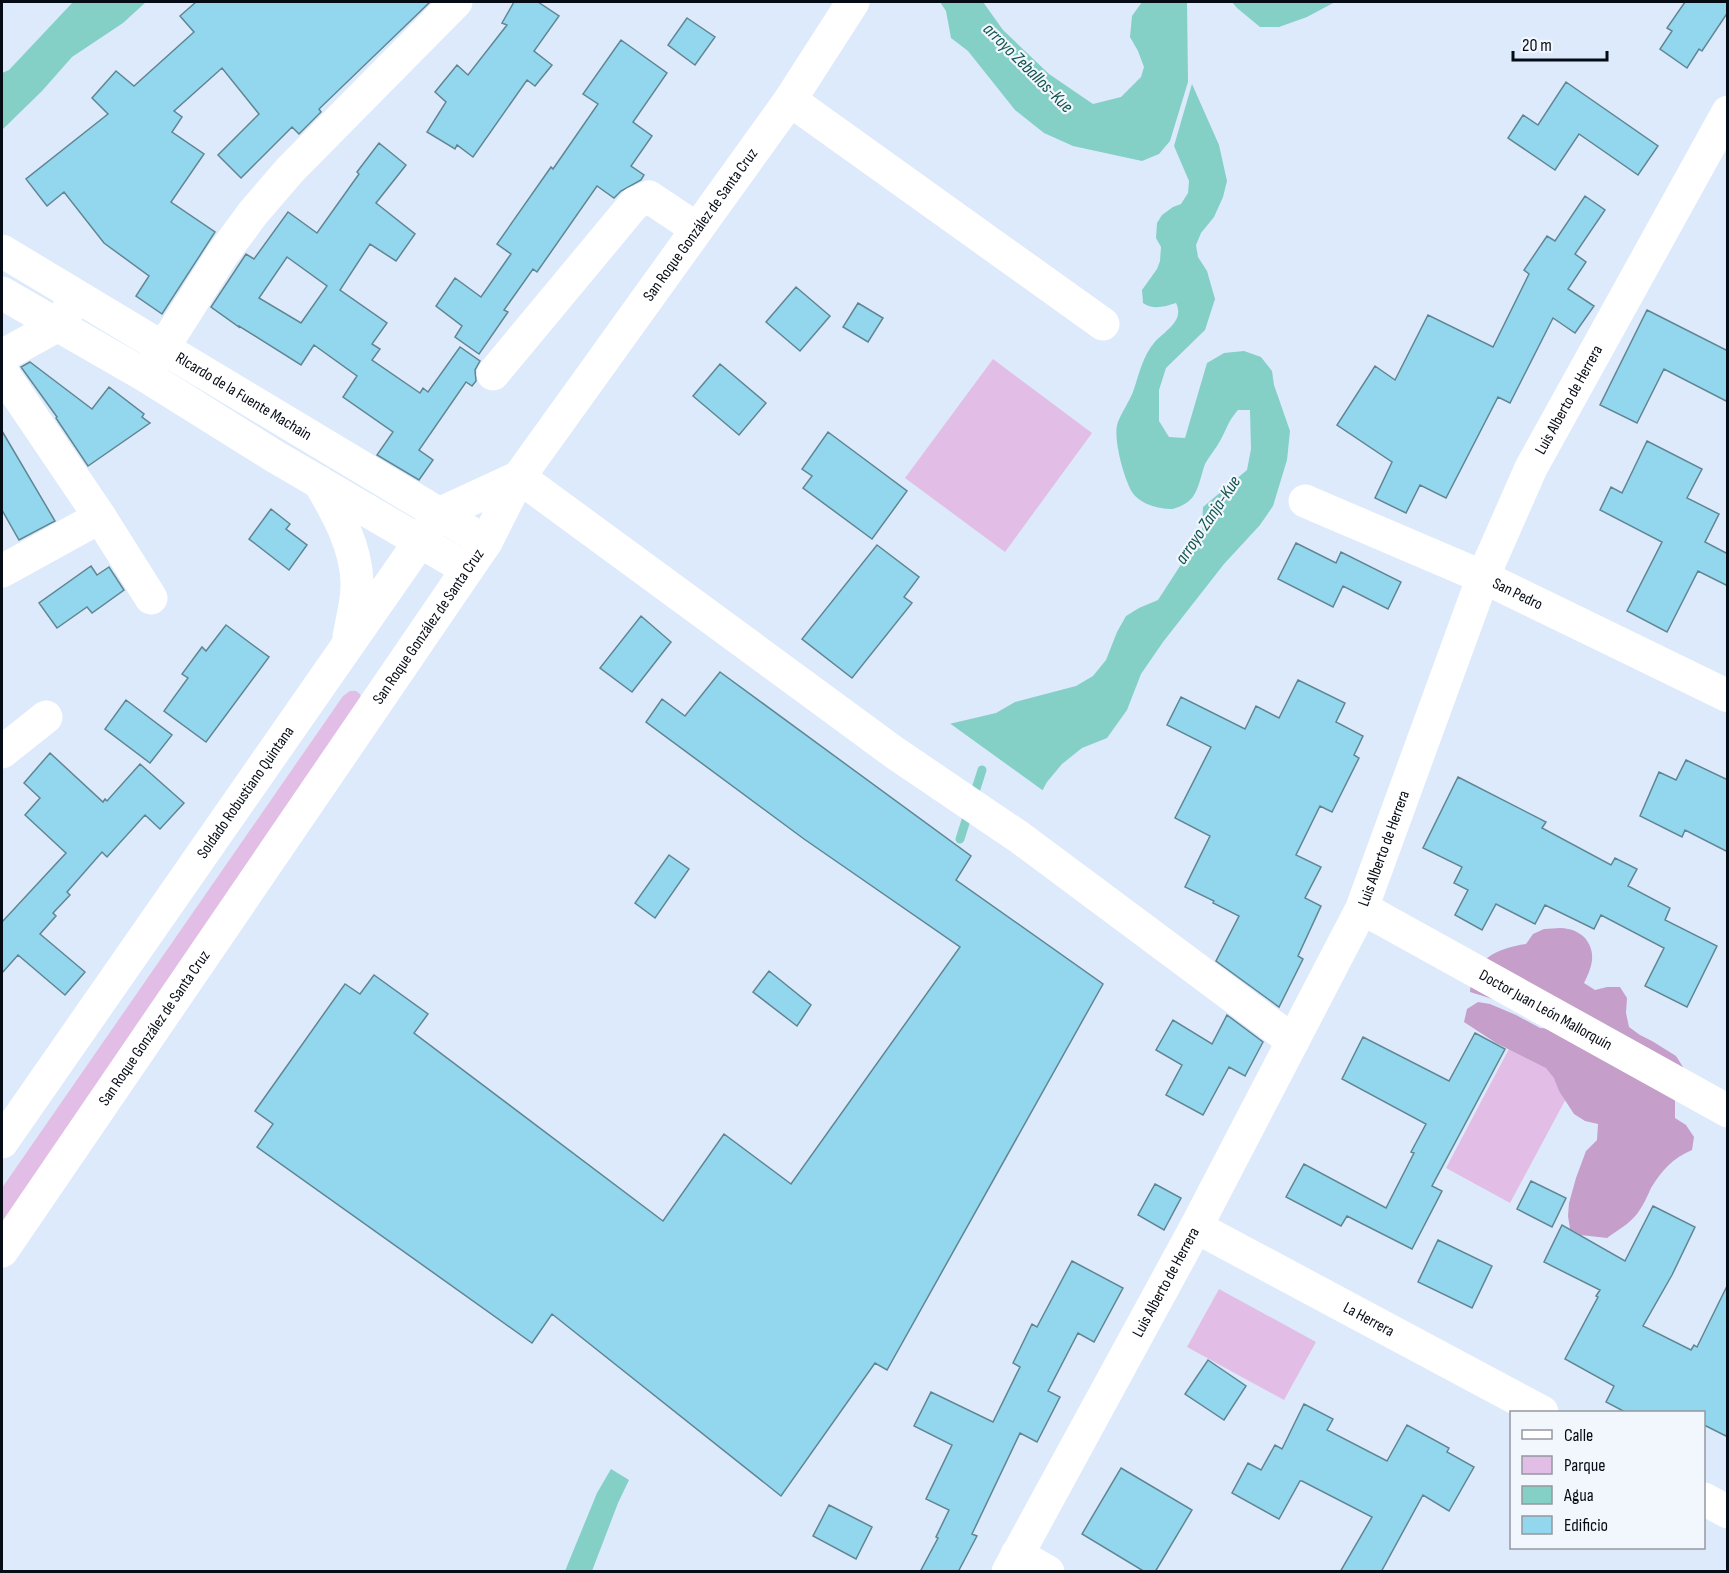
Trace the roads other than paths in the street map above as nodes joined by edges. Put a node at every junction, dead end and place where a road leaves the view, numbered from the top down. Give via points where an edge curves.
1 (456, 2) edge
2 (854, 2) edge
3 (790, 100) junction
4 (1728, 112) edge
5 (697, 229) junction
6 (2, 251) edge
7 (2, 293) edge
8 (77, 296) junction
9 (1104, 324) dead end
10 (58, 325) junction
11 (164, 349) junction
12 (2, 356) edge
13 (2, 372) edge
14 (493, 374) dead end
15 (146, 376) junction
16 (519, 477) junction
17 (319, 482) junction
18 (1305, 501) dead end
19 (439, 514) junction
20 (100, 517) junction
21 (419, 541) junction
22 (486, 542) junction
23 (467, 569) junction
24 (2, 572) edge
25 (1483, 578) junction
26 (151, 598) dead end
27 (349, 643) junction
28 (1728, 696) edge
29 (46, 717) dead end
30 (2, 752) edge
31 (1362, 908) junction
32 (1293, 1041) junction
33 (1728, 1111) edge
34 (2, 1142) edge
35 (1196, 1227) junction
36 (2, 1251) edge
37 (1538, 1411) edge
38 (1705, 1500) edge
39 (1728, 1512) edge
40 (1012, 1563) edge
41 (1048, 1572) edge

1 - 11 street via 290,170 253,213
2 - 3 street, San Roque González de Santa Cruz
3 - 5 street, San Roque González de Santa Cruz
3 - 9 street
4 - 25 street, Luis Alberto de Herrera via 1531,468
5 - 14 street via 649,197 634,203
5 - 16 street, San Roque González de Santa Cruz
6 - 8 street, RIcardo de la Fuente Machain
7 - 10 street, RIcardo de la Fuente Machain
8 - 10 street
8 - 11 street, RIcardo de la Fuente Machain
10 - 12 street
10 - 15 street, RIcardo de la Fuente Machain
11 - 15 street
11 - 19 street, RIcardo de la Fuente Machain
13 - 20 street
15 - 17 street, RIcardo de la Fuente Machain
16 - 19 street, Soldado Robustiano Quintana
16 - 22 street, San Roque González de Santa Cruz
16 - 32 street via 895,753 1019,837
17 - 21 street, RIcardo de la Fuente Machain
17 - 27 street via 353,554 357,582
18 - 25 street, San Pedro
19 - 21 street, Soldado Robustiano Quintana
19 - 22 street, RIcardo de la Fuente Machain
20 - 24 street
20 - 26 street
21 - 23 street, RIcardo de la Fuente Machain
21 - 27 street, Soldado Robustiano Quintana
22 - 23 street, San Roque González de Santa Cruz
23 - 36 street, San Roque González de Santa Cruz
25 - 28 street, San Pedro
25 - 31 street, Luis Alberto de Herrera
27 - 34 street, Soldado Robustiano Quintana
29 - 30 street
31 - 32 street, Luis Alberto de Herrera
31 - 33 street, Doctor Juan León Mallorquín
32 - 35 street, Luis Alberto de Herrera
35 - 37 street, La Herrera
35 - 40 street, Luis Alberto de Herrera
38 - 39 street
40 - 41 street

